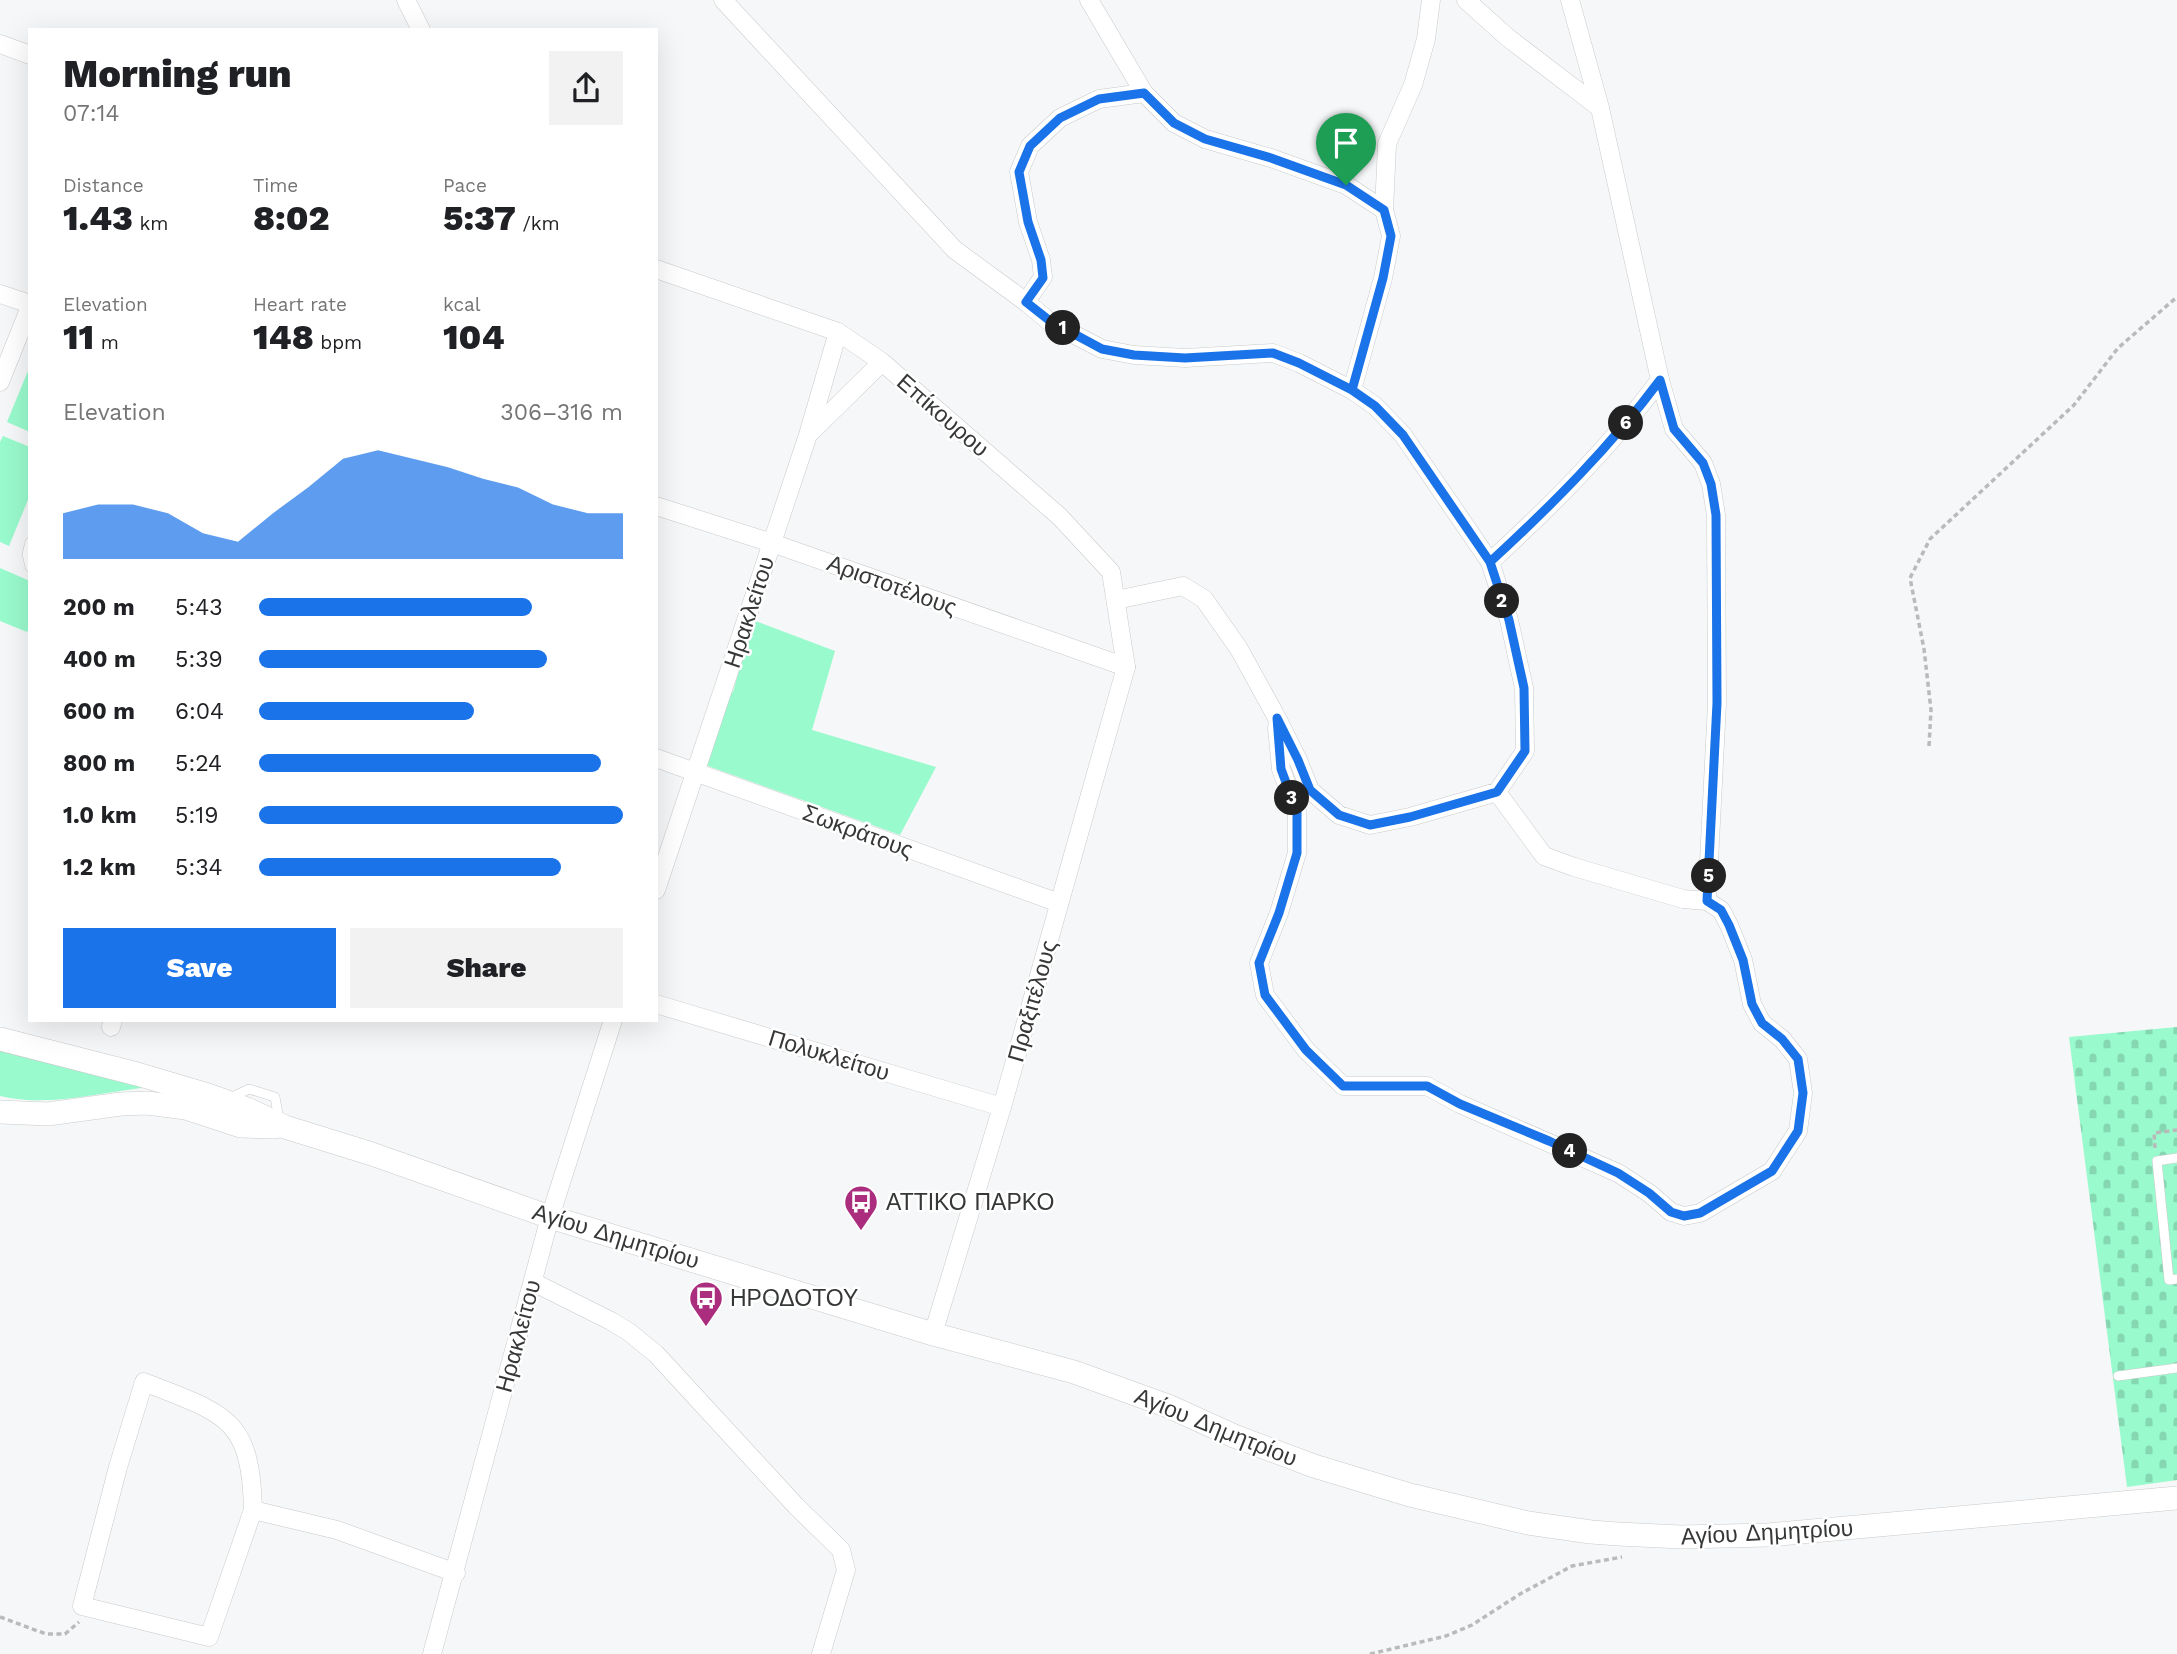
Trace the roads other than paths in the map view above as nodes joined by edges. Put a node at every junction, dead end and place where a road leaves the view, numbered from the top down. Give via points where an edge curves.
1 (406, 0) edge
2 (723, 0) edge
3 (1089, 0) edge
4 (1431, 0) edge
5 (1466, 0) edge
6 (1570, 0) edge
7 (420, 28) edge
8 (0, 44) edge
9 (28, 54) edge
10 (1144, 93) junction
11 (1600, 108) junction
12 (1384, 210) junction
13 (658, 270) edge
14 (0, 294) edge
15 (1026, 302) junction
16 (28, 305) edge
17 (28, 311) edge
18 (838, 332) junction
19 (882, 362) junction
20 (1660, 380) junction
21 (0, 382) edge
22 (1352, 390) junction
23 (808, 435) junction
24 (658, 507) edge
25 (772, 542) junction
26 (1490, 562) junction
27 (1115, 600) junction
28 (1126, 667) junction
29 (1277, 718) junction
30 (658, 759) edge
31 (695, 772) junction
32 (1497, 792) junction
33 (658, 884) edge
34 (1707, 901) junction
35 (1059, 903) junction
36 (658, 1005) edge
37 (612, 1022) edge
38 (0, 1039) edge
39 (1002, 1107) junction
40 (0, 1112) edge
41 (282, 1126) junction
42 (2177, 1158) edge
43 (550, 1217) junction
44 (2177, 1279) edge
45 (533, 1282) junction
46 (933, 1334) junction
47 (2177, 1368) edge
48 (2118, 1376) dead end
49 (2177, 1498) edge
50 (253, 1510) junction
51 (456, 1573) junction
52 (432, 1654) edge
53 (821, 1654) edge

1 - 7 street
2 - 15 street via 955,250
3 - 10 street
4 - 12 street via 1413,85 1387,144
5 - 11 street
6 - 11 street
8 - 9 street
10 - 12 street via 1174,123 1205,139 1346,185
10 - 15 street via 1099,99 1060,118 1030,146 1019,172 1043,278
11 - 20 street
12 - 22 street via 1391,236
13 - 18 street, Επίκουρου
14 - 16 street
15 - 22 street via 1050,321 1102,349 1185,358 1273,353
17 - 21 street
18 - 19 street, Επίκουρου
18 - 23 street, Ηρακλείτου
19 - 23 street
19 - 27 street, Επίκουρου via 1060,517 1111,572
20 - 26 street via 1590,465
20 - 34 street via 1674,429 1703,463 1716,515 1717,703
22 - 26 street via 1403,435
23 - 25 street, Ηρακλείτου
24 - 25 street, Αριστοτέλους
25 - 28 street, Αριστοτέλους
25 - 31 street, Ηρακλείτου
26 - 32 street via 1524,688 1525,751
27 - 28 street, Επίκουρου
27 - 29 street via 1183,586 1204,599 1239,649
28 - 35 street, Πραξιτέλους
29 - 32 street via 1310,790 1339,815 1370,825
29 - 34 street via 1281,769 1297,812 1297,853 1259,963 1265,995 1306,1050 1343,1086 1427,1086 1618,1173 1671,1212 1684,1216 1700,1213 1772,1171 1798,1131 1803,1093 1798,1059 1762,1023 1729,925 1721,910
30 - 31 street, Σωκράτους
31 - 33 street, Ηρακλείτου
31 - 35 street, Σωκράτους
32 - 34 street via 1544,856 1683,899
35 - 39 street, Πραξιτέλους
36 - 39 street, Πολυκλείτου
37 - 43 street, Ηρακλείτου
38 - 41 street, Αγίου Δημητρίου via 137,1074 247,1109
39 - 46 street, Πραξιτέλους
40 - 41 street, Αγίου Δημητρίου via 48,1114 147,1103 186,1108 242,1126
41 - 43 street, Αγίου Δημητρίου
42 - 44 lane via 2157,1161 2169,1280
43 - 45 street, Ηρακλείτου
43 - 46 street, Αγίου Δημητρίου
45 - 51 street, Ηρακλείτου
45 - 53 street via 611,1321 656,1354 841,1550 846,1570
46 - 49 street, Αγίου Δημητρίου via 1074,1371 1234,1436 1410,1496 1570,1530 1681,1537 1768,1535
47 - 48 lane
50 - 50 street via 247,1451 226,1419 144,1382 82,1606 209,1637
50 - 51 street via 337,1530
51 - 52 street, Ηρακλείτου

